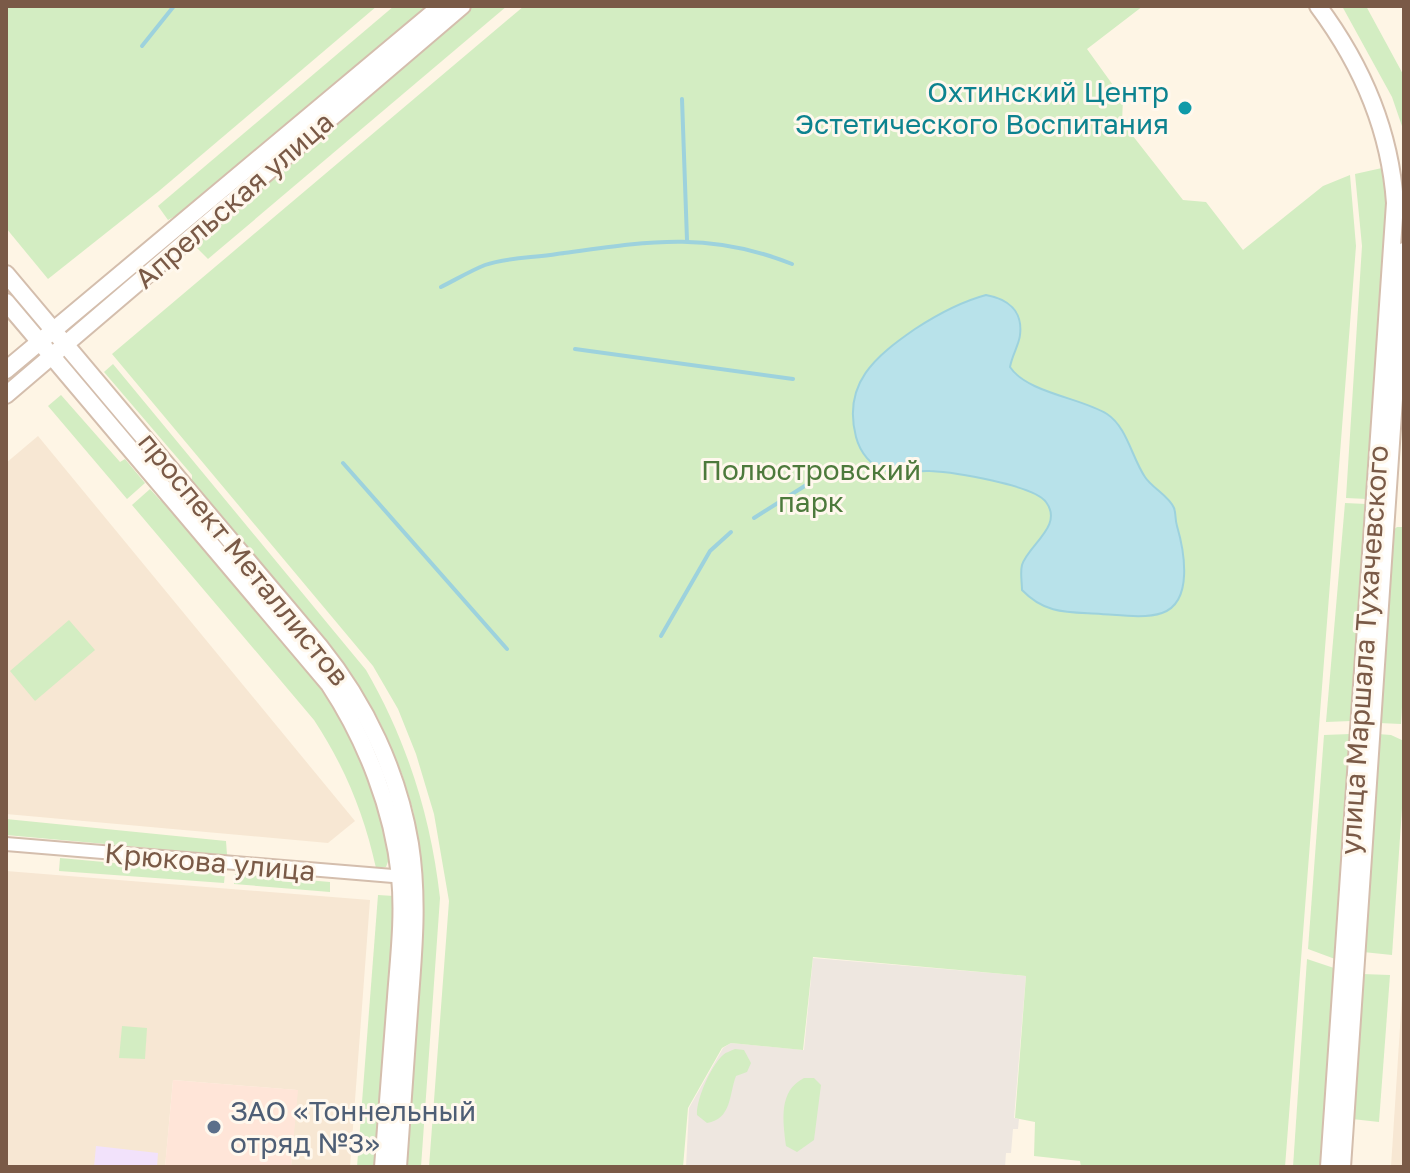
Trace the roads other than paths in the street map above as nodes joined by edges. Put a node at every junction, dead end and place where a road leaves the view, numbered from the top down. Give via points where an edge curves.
1 (441, 6) edge
2 (462, 6) edge
3 (1318, 6) edge
4 (1329, 6) edge
5 (1404, 185) edge
6 (1404, 251) edge
7 (6, 274) edge
8 (6, 302) edge
9 (54, 329) junction
10 (40, 341) junction
11 (66, 344) junction
12 (53, 356) junction
13 (6, 370) edge
14 (6, 395) edge
15 (6, 844) edge
16 (407, 878) junction
17 (383, 1167) edge
18 (398, 1167) edge
19 (1329, 1167) edge
20 (1342, 1167) edge

1 - 9 street, Апрельская улица
2 - 11 street, Апрельская улица
3 - 19 street, улица Маршала Тухачевского via 1374,103 1395,203
4 - 5 street via 1382,100
6 - 20 street, улица Маршала Тухачевского
7 - 9 street, проспект Металлистов
8 - 10 street, проспект Металлистов
9 - 10 street, Апрельская улица
9 - 11 street, проспект Металлистов
10 - 12 street, проспект Металлистов
10 - 13 street, Апрельская улица
11 - 12 street, Апрельская улица
11 - 16 street, проспект Металлистов via 343,675 370,720 393,779 403,813
12 - 14 street, Апрельская улица
12 - 16 street, проспект Металлистов via 329,684 349,714 378,784
15 - 16 street, Крюкова улица
16 - 17 street, проспект Металлистов
16 - 18 street, проспект Металлистов via 415,928

